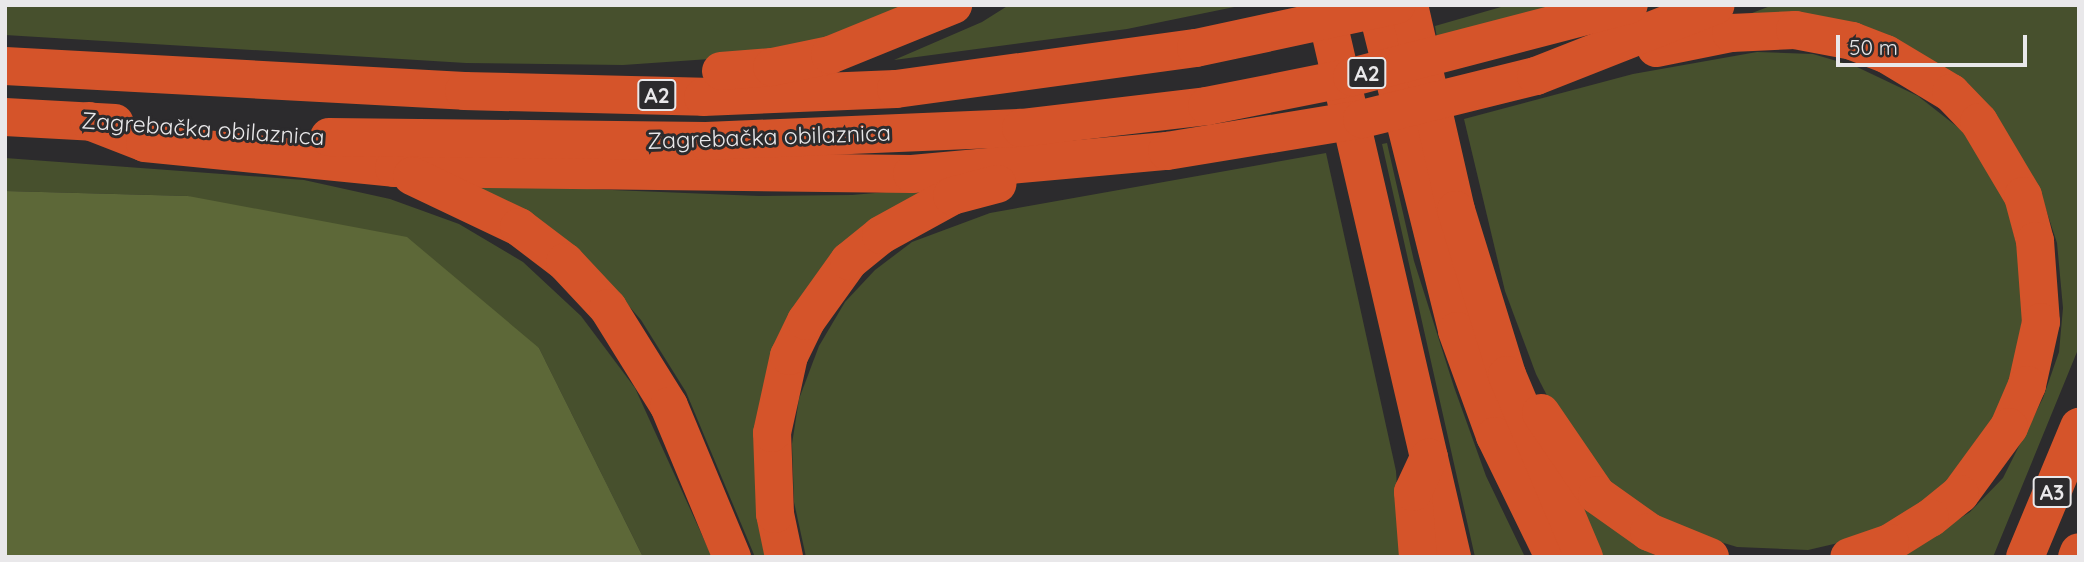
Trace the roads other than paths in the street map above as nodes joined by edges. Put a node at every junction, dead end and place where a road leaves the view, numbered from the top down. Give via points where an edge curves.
1 (953, 5) edge
2 (1324, 5) edge
3 (1376, 5) edge
4 (1396, 5) edge
5 (1409, 5) edge
6 (1629, 5) edge
7 (1716, 5) edge
8 (5, 66) edge
9 (1542, 73) junction
10 (266, 81) junction
11 (5, 117) edge
12 (89, 121) junction
13 (1167, 151) junction
14 (394, 169) junction
15 (1477, 276) junction
16 (2079, 427) edge
17 (1430, 456) junction
18 (733, 557) edge
19 (784, 557) edge
20 (1418, 557) edge
21 (1452, 557) edge
22 (1553, 557) edge
23 (1584, 557) edge
24 (1710, 557) edge
25 (1849, 557) edge
26 (2025, 557) edge

1 - 10 highway via 830,55 772,67
2 - 17 highway
3 - 22 highway via 1457,331 1495,436
4 - 10 highway, Zagrebačka obilaznica / A2 via 1196,48 896,89 703,96
5 - 15 highway via 1456,210
6 - 12 highway, Zagrebačka obilaznica / A2 via 1525,35 1207,106 1021,128 706,142 384,140
7 - 9 highway
8 - 10 highway, Zagrebačka obilaznica / A2
9 - 13 highway via 1362,119
9 - 25 highway via 1731,33 1795,30 1824,35 1886,54 1951,93 1979,122 2006,162 2023,196 2040,280 2040,322 2027,385 2009,427 1960,494 1890,542
11 - 12 highway, Zagrebačka obilaznica / A2
12 - 14 highway via 145,143
13 - 14 highway via 912,174
13 - 19 highway via 952,196 913,214 849,261 806,321 779,391 771,471
14 - 18 highway via 519,227 565,262 608,308 669,406
15 - 23 highway via 1507,375
15 - 24 highway via 1500,311 1528,390 1597,495 1649,532
16 - 26 highway, A3
17 - 20 highway via 1413,492
17 - 21 highway

